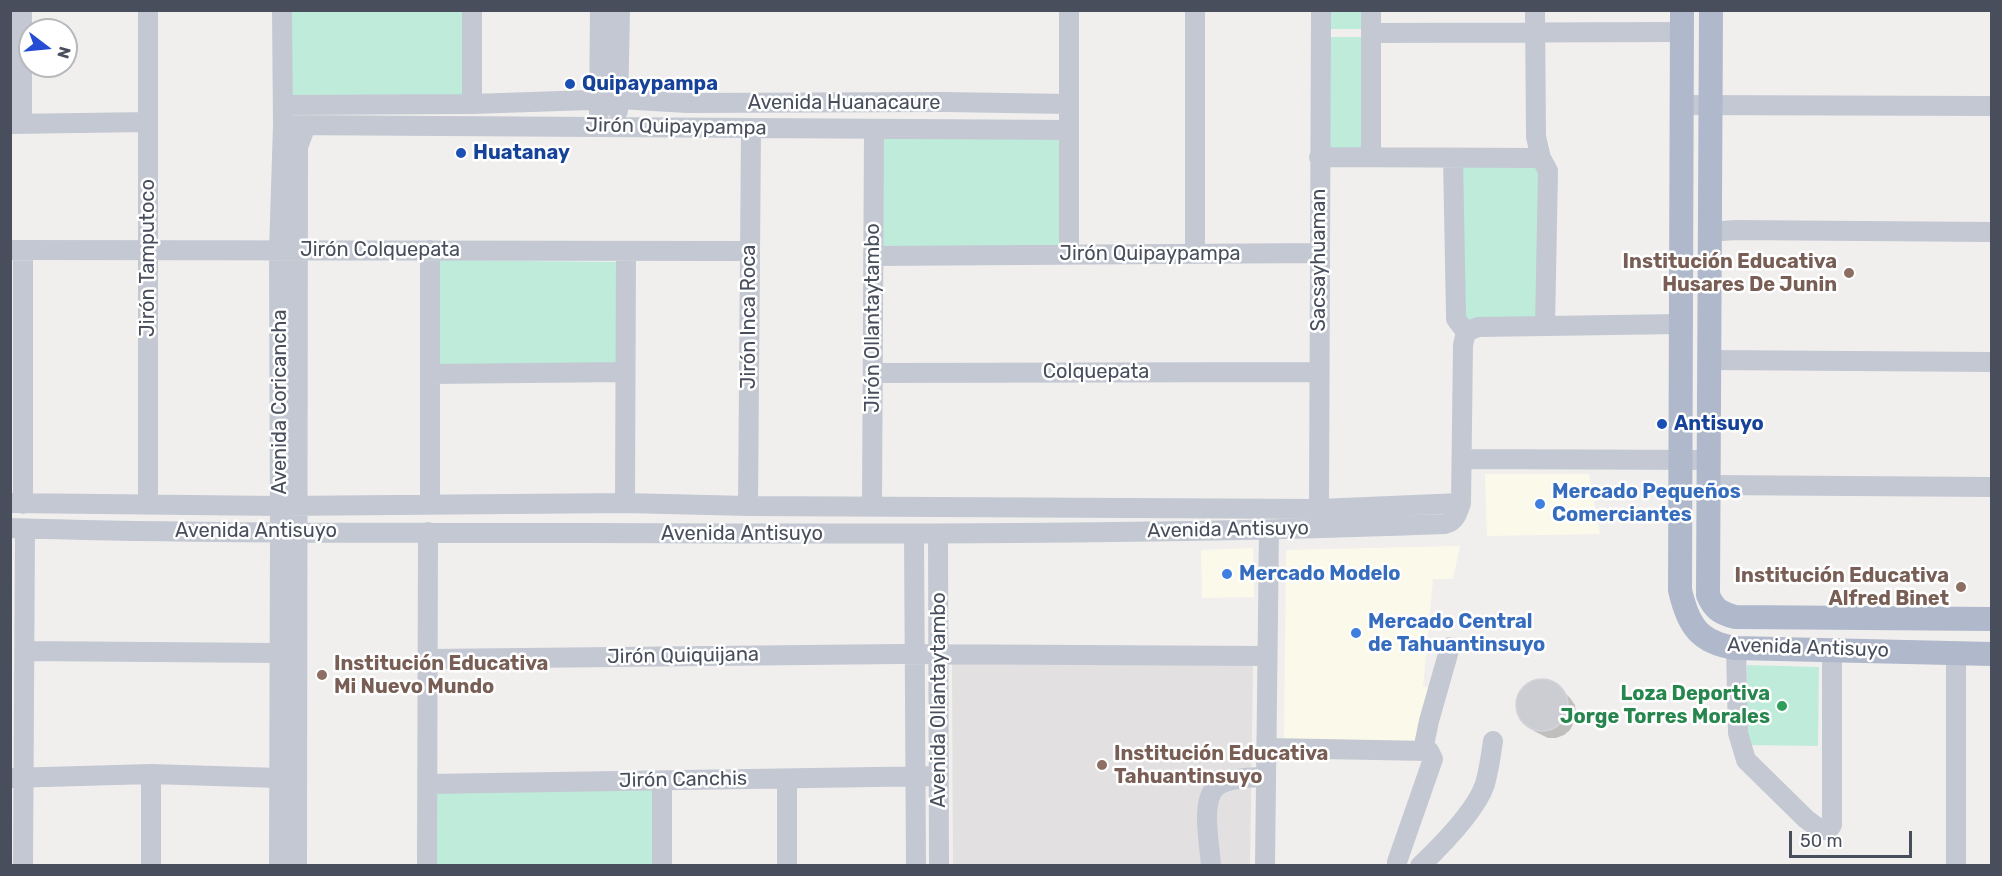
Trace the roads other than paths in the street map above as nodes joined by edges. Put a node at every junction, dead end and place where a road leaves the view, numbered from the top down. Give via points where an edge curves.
1 (22, 10) edge
2 (148, 10) edge
3 (282, 10) edge
4 (472, 10) edge
5 (600, 10) edge
6 (620, 10) edge
7 (1069, 10) edge
8 (1195, 10) edge
9 (1321, 10) edge
10 (1371, 10) edge
11 (1535, 10) edge
12 (1711, 10) edge
13 (1682, 21) edge
14 (1371, 33) junction
15 (1535, 33) junction
16 (609, 99) junction
17 (472, 104) junction
18 (283, 105) junction
19 (1069, 105) junction
20 (1682, 105) junction
21 (1709, 105) junction
22 (1992, 106) edge
23 (148, 122) junction
24 (16, 124) edge
25 (283, 125) junction
26 (306, 125) junction
27 (608, 126) junction
28 (751, 129) junction
29 (874, 129) junction
30 (1069, 130) junction
31 (1319, 157) junction
32 (1371, 158) junction
33 (1453, 158) junction
34 (1541, 158) junction
35 (1709, 232) junction
36 (1992, 232) edge
37 (17, 250) edge
38 (148, 250) junction
39 (299, 250) junction
40 (430, 250) junction
41 (279, 251) junction
42 (626, 251) junction
43 (750, 251) junction
44 (1320, 253) junction
45 (1068, 254) junction
46 (1195, 254) junction
47 (873, 256) junction
48 (1681, 324) junction
49 (1545, 326) junction
50 (1466, 332) junction
51 (1709, 360) junction
52 (1992, 362) edge
53 (625, 372) junction
54 (1319, 372) junction
55 (873, 373) junction
56 (430, 374) junction
57 (1462, 459) junction
58 (1681, 460) junction
59 (1709, 460) junction
60 (1708, 485) junction
61 (1992, 487) edge
62 (17, 503) edge
63 (625, 503) junction
64 (1461, 503) junction
65 (430, 504) junction
66 (148, 505) junction
67 (289, 506) junction
68 (748, 506) junction
69 (872, 506) junction
70 (1319, 509) junction
71 (18, 528) edge
72 (1269, 531) junction
73 (289, 532) junction
74 (428, 532) junction
75 (914, 534) junction
76 (938, 534) junction
77 (1992, 619) edge
78 (1450, 647) dead end
79 (1736, 648) junction
80 (1832, 650) junction
81 (24, 651) junction
82 (279, 653) junction
83 (914, 654) junction
84 (939, 654) junction
85 (1956, 654) junction
86 (1992, 654) edge
87 (1267, 656) junction
88 (428, 659) junction
89 (1493, 741) dead end
90 (1266, 748) junction
91 (1428, 755) junction
92 (151, 774) junction
93 (939, 776) junction
94 (915, 777) junction
95 (1266, 777) junction
96 (279, 778) junction
97 (17, 779) edge
98 (787, 779) junction
99 (662, 781) junction
100 (428, 784) junction
101 (1397, 862) dead end
102 (22, 866) edge
103 (151, 866) edge
104 (279, 866) edge
105 (297, 866) edge
106 (427, 866) edge
107 (662, 866) edge
108 (787, 866) edge
109 (916, 866) edge
110 (939, 866) edge
111 (1211, 866) edge
112 (1265, 866) edge
113 (1420, 866) edge
114 (1956, 866) edge

1 - 24 street
2 - 23 street, Jirón Tamputoco
3 - 18 street, Avenida Coricancha
4 - 17 street
5 - 16 street
6 - 16 street
7 - 19 street
8 - 46 street
9 - 31 street, Sacsayhuaman
10 - 14 street
11 - 15 street
12 - 21 main road, Avenida Antisuyo
13 - 15 street
13 - 20 main road, Avenida Antisuyo
14 - 15 street
14 - 32 street
15 - 34 street via 1536,137
16 - 17 street, Jirón Quipaypampa
16 - 19 street, Avenida Huanacaure
16 - 27 street
17 - 18 street, Jirón Quipaypampa
18 - 25 street, Avenida Coricancha
19 - 30 street
20 - 21 street
20 - 48 main road, Avenida Antisuyo
21 - 22 street
21 - 35 main road, Avenida Antisuyo
23 - 24 street
23 - 38 street, Jirón Tamputoco
25 - 26 street, Jirón Quipaypampa
25 - 41 street, Avenida Coricancha
26 - 27 street, Jirón Quipaypampa
26 - 39 street, Avenida Coricancha via 298,147
27 - 28 street, Jirón Quipaypampa
28 - 29 street, Jirón Quipaypampa
28 - 43 street, Jirón Inca Roca
29 - 30 street, Jirón Quipaypampa
29 - 47 street, Jirón Ollantaytambo
30 - 45 street
31 - 32 street
31 - 44 street, Sacsayhuaman
32 - 33 street
33 - 34 street
33 - 50 street via 1456,319
34 - 49 street via 1548,171
35 - 36 street
35 - 51 main road, Avenida Antisuyo
37 - 38 street, Jirón Colquepata
37 - 62 street
38 - 41 street, Jirón Colquepata
38 - 66 street, Jirón Tamputoco
39 - 40 street, Jirón Colquepata
39 - 41 street, Jirón Colquepata
39 - 67 street, Avenida Coricancha
40 - 42 street, Jirón Colquepata
40 - 56 street
41 - 67 street, Avenida Coricancha
42 - 43 street, Jirón Colquepata
42 - 53 street
43 - 68 street, Jirón Inca Roca
44 - 46 street, Jirón Quipaypampa
44 - 54 street, Sacsayhuaman
45 - 46 street, Jirón Quipaypampa
45 - 47 street, Jirón Quipaypampa
47 - 55 street, Jirón Ollantaytambo
48 - 49 street
48 - 58 main road, Avenida Antisuyo
49 - 50 street via 1478,327
50 - 57 street
51 - 52 street
51 - 59 main road, Avenida Antisuyo
53 - 56 street
53 - 63 street
54 - 55 street, Colquepata
54 - 70 street, Sacsayhuaman
55 - 69 street, Jirón Ollantaytambo
56 - 65 street
57 - 58 street
57 - 64 street
58 - 59 street
58 - 79 main road, Avenida Antisuyo via 1680,590 1684,608 1692,626 1706,639
59 - 60 main road, Avenida Antisuyo
60 - 61 street
60 - 77 main road, Avenida Antisuyo via 1708,595 1721,614
62 - 66 street, Avenida Antisuyo
63 - 65 street, Avenida Antisuyo
63 - 68 street, Avenida Antisuyo
64 - 70 street, Avenida Antisuyo
64 - 72 street, Avenida Antisuyo via 1454,519 1445,524
65 - 67 street, Avenida Antisuyo
66 - 67 street, Avenida Antisuyo
67 - 73 street, Avenida Coricancha
68 - 69 street, Avenida Antisuyo
69 - 70 street, Avenida Antisuyo
71 - 73 street, Avenida Antisuyo
71 - 81 street
72 - 76 street, Avenida Antisuyo
72 - 87 street
73 - 74 street, Avenida Antisuyo
73 - 82 street, Avenida Coricancha
73 - 105 street, Avenida Coricancha
74 - 75 street, Avenida Antisuyo
74 - 88 street
75 - 76 street, Avenida Antisuyo
75 - 83 street, Avenida Ollantaytambo
76 - 84 street, Avenida Ollantaytambo
78 - 91 street via 1429,721
79 - 80 main road, Avenida Antisuyo
79 - 80 street via 1738,733 1746,760 1821,830 1832,825
80 - 85 main road, Avenida Antisuyo
81 - 82 street
81 - 97 street
82 - 96 street, Avenida Coricancha
83 - 84 street, Jirón Quiquijana
83 - 88 street, Jirón Quiquijana
83 - 94 street, Avenida Ollantaytambo
84 - 87 street, Jirón Quiquijana
84 - 93 street, Avenida Ollantaytambo
85 - 86 main road, Avenida Antisuyo
85 - 114 street
87 - 90 street
88 - 100 street
89 - 113 street via 1486,781 1478,798
90 - 91 street
90 - 95 street
91 - 101 street
92 - 96 street
92 - 97 street
92 - 103 street
93 - 94 street, Jirón Canchis
93 - 110 street, Avenida Ollantaytambo
94 - 98 street, Jirón Canchis
94 - 109 street, Avenida Ollantaytambo
95 - 111 street via 1224,783 1210,795 1206,809
95 - 112 street
96 - 104 street, Avenida Coricancha
97 - 102 street
98 - 99 street, Jirón Canchis
98 - 108 street
99 - 100 street, Jirón Canchis
99 - 107 street
100 - 106 street

